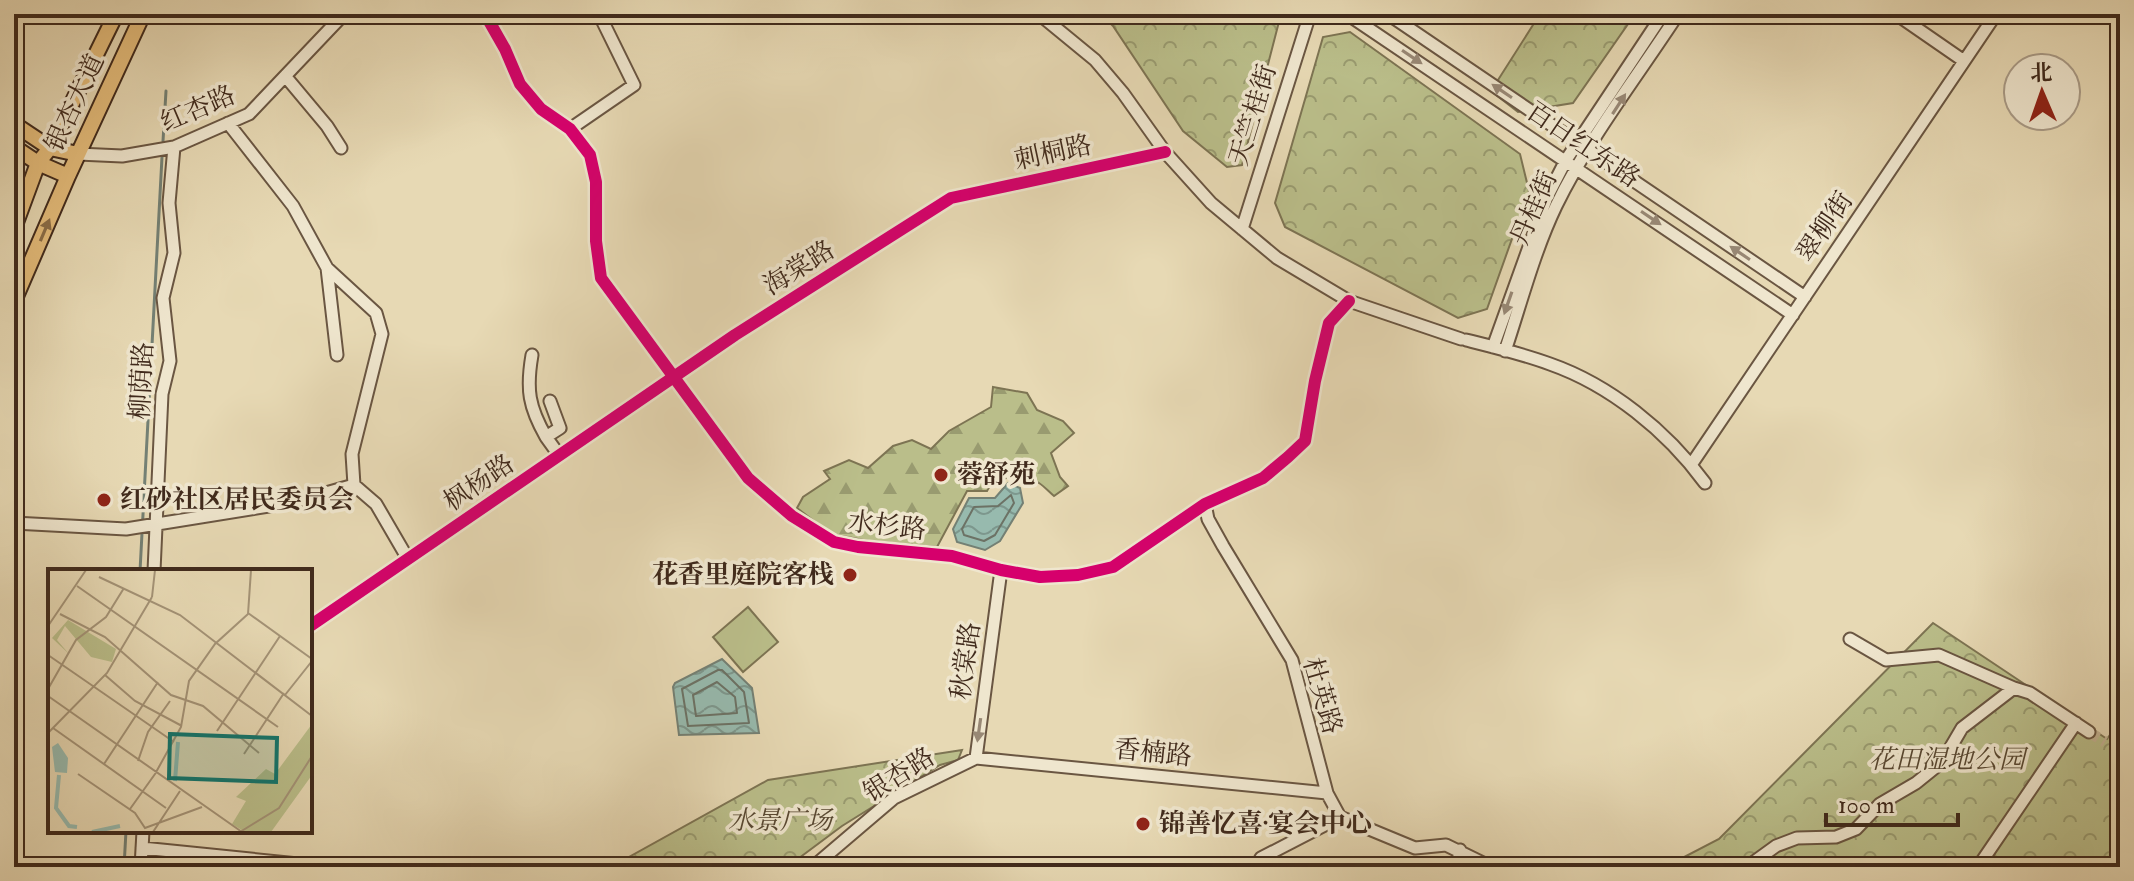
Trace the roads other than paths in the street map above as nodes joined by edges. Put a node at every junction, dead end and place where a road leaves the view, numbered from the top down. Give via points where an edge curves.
1 (116, 14) edge
2 (143, 14) edge
3 (344, 14) edge
4 (485, 14) edge
5 (602, 14) edge
6 (1039, 14) edge
7 (1310, 14) edge
8 (1347, 14) edge
9 (1388, 14) edge
10 (1663, 14) edge
11 (1678, 14) edge
12 (1896, 14) edge
13 (1996, 14) edge
14 (1964, 61) junction
15 (286, 77) junction
16 (228, 123) junction
17 (14, 124) edge
18 (570, 129) junction
19 (1583, 146) junction
20 (14, 147) edge
21 (174, 147) junction
22 (50, 148) junction
23 (341, 148) dead end
24 (1165, 152) junction
25 (78, 154) junction
26 (1566, 160) junction
27 (38, 163) junction
28 (1576, 167) junction
29 (68, 176) junction
30 (951, 198) joint
31 (14, 228) edge
32 (1242, 229) junction
33 (327, 268) junction
34 (1805, 297) junction
35 (14, 301) edge
36 (1349, 301) junction
37 (1793, 315) junction
38 (1493, 347) junction
39 (1505, 351) junction
40 (337, 355) dead end
41 (532, 355) dead end
42 (673, 377) junction
43 (550, 401) dead end
44 (546, 437) junction
45 (559, 455) junction
46 (1691, 465) junction
47 (1705, 483) dead end
48 (354, 485) junction
49 (1205, 504) junction
50 (14, 523) edge
51 (147, 525) junction
52 (408, 559) junction
53 (154, 569) edge
54 (1001, 570) junction
55 (312, 625) edge
56 (1850, 639) dead end
57 (2014, 688) junction
58 (2076, 723) junction
59 (2089, 732) tunnel mouth
60 (976, 758) junction
61 (1327, 793) junction
62 (1340, 817) junction
63 (143, 833) edge
64 (142, 848) junction
65 (1460, 850) junction
66 (141, 867) edge
67 (328, 867) edge
68 (813, 867) edge
69 (1256, 867) edge
70 (1457, 867) edge
71 (1491, 867) edge
72 (1747, 867) edge
73 (1978, 867) edge

1 - 22 main road, 银杏大道
2 - 25 main road, 银杏大道
3 - 15 street, 红杏路
4 - 18 street, 水杉路 via 520,84 541,109
5 - 18 street via 634,85
6 - 24 street via 1095,60
7 - 32 street, 天竺桂街
8 -> 26 street, 百日红东路
19 -> 9 street, 百日红东路
10 - 19 street, 丹桂街
19 -> 11 street, 丹桂街
12 - 14 street
13 - 14 street, 翠柳街
14 - 34 street, 翠柳街
15 - 16 street, 红杏路 via 249,114
15 - 23 street
16 - 21 street, 红杏路
16 - 33 street via 293,206
17 - 22 main road
18 - 42 street, 水杉路 via 590,155 596,182 601,278
19 - 26 street, 丹桂街
19 - 28 street, 丹桂街
34 -> 19 street, 百日红东路
20 - 27 main road
21 - 25 street, 红杏路 via 122,156
21 - 51 street, 柳荫路 via 169,203 174,253 163,298 170,361
22 - 25 main road
22 - 27 main road, 银杏大道
24 - 30 street, 刺桐路
24 - 32 street
25 - 29 main road, 银杏大道
26 - 28 street, 百日红东路
26 -> 38 street, 丹桂街 via 1547,197
27 - 29 main road
27 - 31 main road, 银杏大道
28 -> 37 street, 百日红东路
28 - 39 street, 丹桂街 via 1544,235
35 -> 29 main road, 银杏大道
30 - 42 street, 海棠路
32 - 36 street via 1277,258
33 - 40 street
33 - 48 street via 376,313 382,334 352,454
34 - 37 street, 翠柳街
36 - 38 street
36 - 49 street, 水杉路 via 1329,323 1305,441 1263,478
37 - 46 street, 翠柳街
38 - 39 street
39 - 46 street via 1551,364 1603,388
41 - 44 street via 531,412
42 - 45 street, 枫杨路
42 - 54 street, 水杉路 via 748,478 792,516 834,542 952,556
43 - 44 street via 560,428
44 - 45 street
45 - 52 street, 枫杨路
46 - 47 street
48 - 51 street via 294,502
48 - 52 street via 376,504
49 - 54 street, 水杉路 via 1113,567 1040,577
49 - 61 street, 杜英路 via 1223,546 1292,660
50 - 51 street via 126,529
51 - 53 street, 柳荫路
52 - 55 street, 枫杨路
54 -> 60 street, 秋棠路
56 - 57 street via 1886,660 1939,655
57 - 58 street
57 - 72 street via 1962,728 1942,762 1880,804 1856,829 1836,837 1797,838
58 - 59 street
58 - 73 street
60 - 61 street, 香楠路
60 - 68 street, 银杏路 via 894,798
61 - 62 street, 杜英路
62 - 65 street via 1415,848 1446,845
62 - 69 street via 1261,858
63 - 64 street
64 - 66 street
64 - 67 street
65 - 70 street
65 - 71 street

